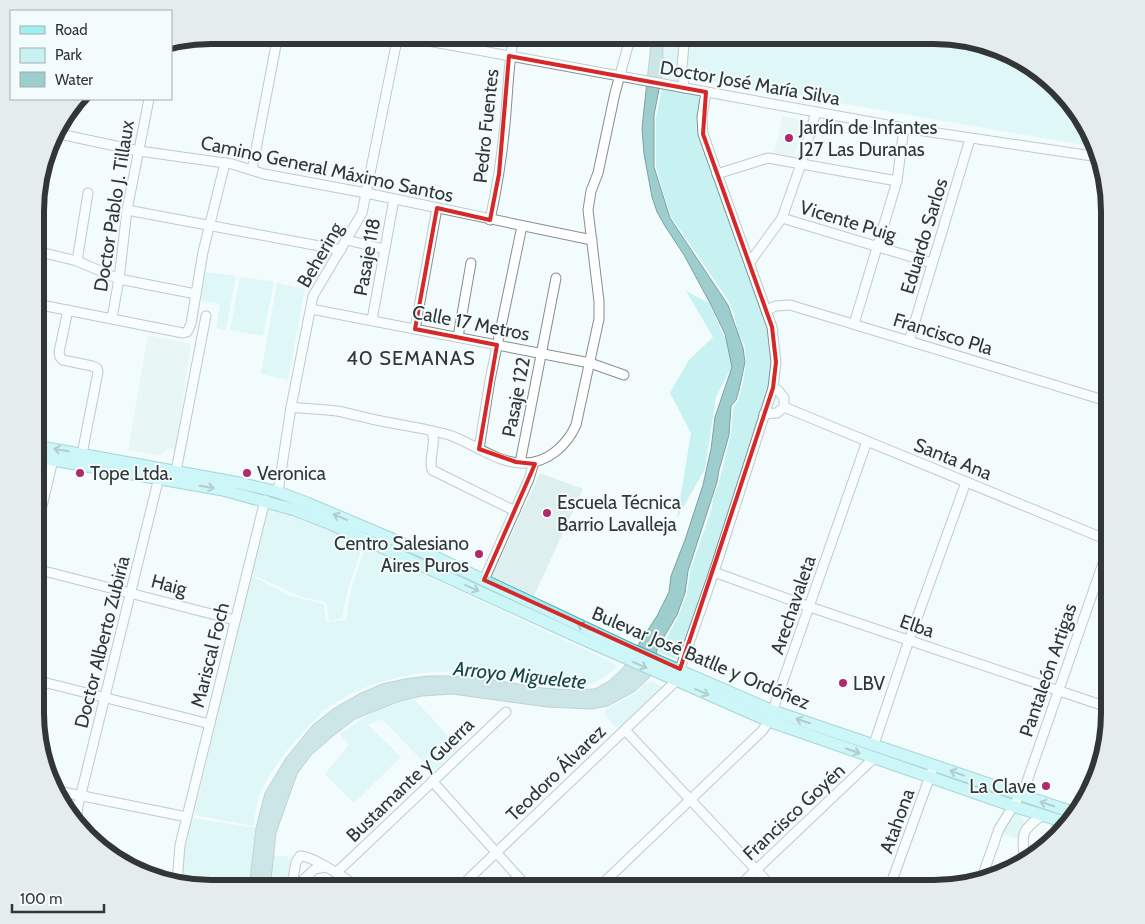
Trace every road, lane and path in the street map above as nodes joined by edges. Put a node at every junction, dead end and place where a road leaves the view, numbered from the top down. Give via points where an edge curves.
1 (276, 44) edge
2 (395, 44) edge
3 (445, 44) edge
4 (512, 44) edge
5 (629, 44) edge
6 (683, 44) edge
7 (509, 56) junction
8 (621, 76) junction
9 (684, 88) junction
10 (706, 92) junction
11 (148, 100) edge
12 (816, 112) junction
13 (904, 128) junction
14 (62, 135) edge
15 (970, 139) junction
16 (139, 151) junction
17 (1092, 156) edge
18 (225, 163) junction
19 (801, 164) junction
20 (252, 170) junction
21 (717, 174) junction
22 (896, 181) junction
23 (88, 193) dead end
24 (366, 193) junction
25 (394, 199) junction
26 (437, 208) junction
27 (126, 210) junction
28 (782, 218) junction
29 (490, 220) junction
30 (210, 225) junction
31 (522, 226) junction
32 (347, 240) junction
33 (592, 240) junction
34 (877, 248) junction
35 (384, 249) junction
36 (341, 250) junction
37 (44, 253) edge
38 (77, 261) junction
39 (750, 262) junction
40 (471, 263) dead end
41 (932, 263) junction
42 (556, 278) dead end
43 (119, 279) junction
44 (196, 294) junction
45 (44, 306) edge
46 (68, 310) junction
47 (310, 310) junction
48 (766, 310) junction
49 (206, 316) dead end
50 (112, 318) junction
51 (372, 320) junction
52 (854, 324) junction
53 (415, 329) junction
54 (458, 337) junction
55 (909, 341) junction
56 (498, 345) junction
57 (541, 353) junction
58 (590, 363) junction
59 (624, 375) dead end
60 (772, 388) junction
61 (1101, 399) edge
62 (292, 407) junction
63 (784, 407) junction
64 (764, 414) junction
65 (432, 431) junction
66 (444, 434) junction
67 (867, 441) junction
68 (434, 444) junction
69 (44, 447) edge
70 (479, 448) junction
71 (82, 454) junction
72 (44, 458) edge
73 (53, 460) junction
74 (534, 462) junction
75 (520, 463) junction
76 (176, 471) junction
77 (160, 474) junction
78 (966, 482) junction
79 (278, 492) junction
80 (44, 498) edge
81 (265, 500) junction
82 (515, 511) junction
83 (1101, 538) edge
84 (435, 557) junction
85 (1101, 568) edge
86 (429, 569) junction
87 (44, 571) edge
88 (714, 572) junction
89 (484, 580) junction
90 (131, 592) junction
91 (810, 607) junction
92 (235, 620) junction
93 (909, 640) junction
94 (625, 652) junction
95 (660, 667) junction
96 (680, 669) junction
97 (676, 681) junction
98 (44, 682) edge
99 (1058, 691) junction
100 (106, 697) junction
101 (1101, 705) edge
102 (506, 712) dead end
103 (771, 716) junction
104 (210, 724) junction
105 (625, 730) junction
106 (874, 744) junction
107 (874, 758) junction
108 (934, 765) junction
109 (930, 777) junction
110 (432, 781) junction
111 (64, 792) edge
112 (1020, 795) junction
113 (81, 796) junction
114 (690, 800) junction
115 (1013, 806) junction
116 (1068, 812) edge
117 (78, 814) edge
118 (1043, 815) junction
119 (187, 817) junction
120 (1062, 821) edge
121 (496, 853) junction
122 (1024, 854) edge
123 (325, 867) junction
124 (756, 870) junction
125 (984, 872) edge
126 (336, 873) junction
127 (177, 877) edge
128 (293, 880) edge
129 (302, 880) edge
130 (347, 880) edge
131 (468, 880) edge
132 (521, 880) edge
133 (606, 880) edge
134 (745, 880) edge
135 (765, 880) edge
136 (892, 880) edge

1 - 20 street
2 - 24 street, Behering
3 - 7 street, Doctor José María Silva
4 - 7 street, Pedro Fuentes
5 - 8 street
6 - 9 street
7 - 8 street, Doctor José María Silva
7 - 29 street, Pedro Fuentes via 505,124
8 - 9 street, Doctor José María Silva
8 - 33 street via 591,191 588,210
9 - 10 street, Doctor José María Silva
10 - 12 street, Doctor José María Silva
10 - 21 street via 702,125
11 - 16 street, Doctor Pablo J. Tillaux
12 - 13 street, Doctor José María Silva
12 - 19 street
13 - 15 street, Doctor José María Silva
13 - 22 street
14 - 16 street, Camino General Máximo Santos
15 - 17 street, Doctor José María Silva
15 - 41 street, Eduardo Sarlos
16 - 18 street, Camino General Máximo Santos
16 - 27 street, Doctor Pablo J. Tillaux
18 - 20 street, Camino General Máximo Santos
18 - 30 street
19 - 21 street via 768,158
19 - 22 street
19 - 28 street
20 - 24 street, Camino General Máximo Santos
21 - 39 street
22 - 34 street
23 - 38 street
24 - 25 street, Camino General Máximo Santos
24 - 32 street, Behering via 362,213
25 - 26 street, Camino General Máximo Santos
25 - 35 street, Pasaje 118
26 - 29 street, Camino General Máximo Santos
26 - 53 street
27 - 30 street
27 - 43 street, Doctor Pablo J. Tillaux
28 - 34 street, Vicente Puig
28 - 39 street
29 - 31 street, Camino General Máximo Santos
30 - 36 street
30 - 44 street
31 - 33 street, Camino General Máximo Santos
31 - 56 street
32 - 35 street
32 - 36 street, Behering
33 - 58 street via 600,301
34 - 41 street, Vicente Puig
34 - 52 street
35 - 51 street, Pasaje 118
36 - 47 street, Behering via 313,296
37 - 38 street
38 - 43 street
39 - 48 street
40 - 54 street
41 - 55 street, Eduardo Sarlos
42 - 57 street, Pasaje 122
43 - 44 street
43 - 50 street, Doctor Pablo J. Tillaux
44 - 50 street via 187,332
45 - 46 street
46 - 50 street
46 - 71 street via 60,357 92,366 98,372
47 - 51 street, Calle 17 Metros
47 - 62 street, Behering
48 - 52 street, Francisco Pla via 790,305
48 - 60 street via 776,350
49 - 76 street
51 - 53 street, Calle 17 Metros
52 - 55 street, Francisco Pla
53 - 54 street, Calle 17 Metros
54 - 56 street, Calle 17 Metros
55 - 61 street, Francisco Pla
56 - 57 street, Calle 17 Metros
56 - 70 street
57 - 58 street, Calle 17 Metros
57 - 75 street, Pasaje 122
58 - 59 street, Calle 17 Metros
58 - 74 street via 571,435 552,454
60 - 63 street via 784,398
60 - 64 street
62 - 65 street via 337,411
62 - 79 street, Behering
63 - 64 street via 776,413
63 - 67 street, Santa Ana
64 - 88 street
65 - 66 street
65 - 68 street
66 - 68 street
66 - 70 street
67 - 78 street, Santa Ana
67 - 91 street, Arechavaleta
68 - 82 street via 432,470
71 -> 69 main road, Bulevar José Batlle y Ordóñez
70 - 75 street
71 - 77 main road, Bulevar José Batlle y Ordóñez
72 - 73 main road, Bulevar José Batlle y Ordóñez
73 - 77 main road, Bulevar José Batlle y Ordóñez
73 - 80 street
74 - 75 street
74 - 82 street
76 - 77 main road, Bulevar José Batlle y Ordóñez
76 - 79 main road, Bulevar José Batlle y Ordóñez
77 -> 81 main road, Bulevar José Batlle y Ordóñez
77 - 90 street, Doctor Alberto Zubiría
78 - 83 street, Santa Ana
78 - 93 street
84 -> 79 main road, Bulevar José Batlle y Ordóñez
81 - 86 main road, Bulevar José Batlle y Ordóñez via 331,524
81 - 92 street, Mariscal Foch
82 - 89 street
84 - 86 street
84 - 89 main road, Bulevar José Batlle y Ordóñez
85 - 99 street, Pantaleón Artigas
86 -> 94 main road, Bulevar José Batlle y Ordóñez
87 - 90 street, Haig
88 - 91 street, Elba
88 - 96 street
94 -> 89 main road, Bulevar José Batlle y Ordóñez
90 - 92 street, Haig
90 - 100 street, Doctor Alberto Zubiría
91 - 93 street, Elba
91 - 103 street, Arechavaleta
92 - 104 street, Mariscal Foch
93 - 99 street, Elba
93 - 106 street
94 - 95 main road, Bulevar José Batlle y Ordóñez
95 - 96 main road, Bulevar José Batlle y Ordóñez
95 - 97 main road, Bulevar José Batlle y Ordóñez
96 - 103 main road, Bulevar José Batlle y Ordóñez
97 -> 103 main road, Bulevar José Batlle y Ordóñez
97 - 105 street, Teodoro Álvarez
98 - 100 street
99 - 101 street, Elba
99 - 112 street, Pantaleón Artigas
100 - 104 street
100 - 113 street, Doctor Alberto Zubiría
102 - 110 street, Bustamante y Guerra
106 -> 103 main road, Bulevar José Batlle y Ordóñez
103 -> 107 main road, Bulevar José Batlle y Ordóñez
103 - 114 street, Arechavaleta via 762,731
104 - 119 street, Mariscal Foch
105 - 114 street
105 - 121 street, Teodoro Álvarez
106 - 108 main road, Bulevar José Batlle y Ordóñez
107 - 109 main road, Bulevar José Batlle y Ordóñez
107 - 124 street, Francisco Goyén
108 - 109 street, Atahona
112 -> 108 main road, Bulevar José Batlle y Ordóñez
109 - 115 main road, Bulevar José Batlle y Ordóñez
109 - 136 street, Atahona
110 - 121 street
110 - 126 street, Bustamante y Guerra
111 - 113 street
112 - 115 street, Pantaleón Artigas
116 -> 112 main road, Bulevar José Batlle y Ordóñez
113 - 117 street, Doctor Alberto Zubiría
113 - 119 street
114 - 124 street
114 - 133 street, Arechavaleta
115 - 118 main road, Bulevar José Batlle y Ordóñez
115 - 125 street, Pantaleón Artigas via 997,833
118 - 120 main road, Bulevar José Batlle y Ordóñez
118 - 122 street via 1023,833
119 - 127 street, Mariscal Foch
121 - 131 street, Teodoro Álvarez
121 - 132 street
123 - 126 street
123 - 128 street via 309,857 300,856
123 - 129 street via 315,869
124 - 134 street, Francisco Goyén
124 - 135 street
126 - 130 street

